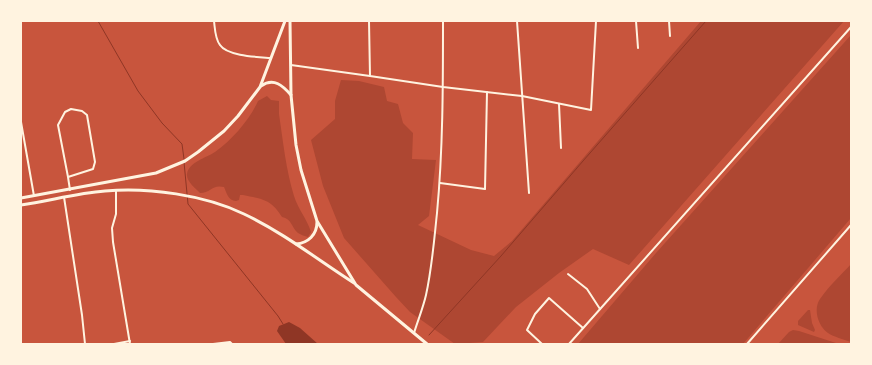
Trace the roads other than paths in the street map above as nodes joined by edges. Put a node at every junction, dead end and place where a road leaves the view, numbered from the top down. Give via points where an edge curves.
1 (214, 21) edge
2 (286, 21) edge
3 (290, 21) edge
4 (369, 21) edge
5 (443, 21) edge
6 (517, 21) edge
7 (596, 21) edge
8 (636, 21) edge
9 (669, 21) edge
10 (851, 27) edge
11 (670, 36) dead end
12 (638, 48) dead end
13 (272, 58) junction
14 (290, 65) junction
15 (370, 76) junction
16 (260, 87) junction
17 (443, 88) junction
18 (487, 92) junction
19 (291, 95) junction
20 (522, 96) junction
21 (559, 104) junction
22 (21, 122) edge
23 (561, 148) dead end
24 (68, 177) junction
25 (115, 181) junction
26 (440, 183) junction
27 (70, 190) junction
28 (116, 190) junction
29 (529, 193) dead end
30 (34, 196) junction
31 (64, 197) junction
32 (21, 198) edge
33 (21, 205) edge
34 (317, 221) junction
35 (851, 225) edge
36 (296, 244) junction
37 (568, 274) dead end
38 (356, 285) junction
39 (600, 309) junction
40 (583, 328) junction
41 (414, 333) junction
42 (130, 343) edge
43 (85, 344) edge
44 (114, 344) edge
45 (213, 344) edge
46 (232, 344) edge
47 (427, 344) edge
48 (542, 344) edge
49 (569, 344) edge
50 (748, 344) edge

1 - 13 street via 220,46 244,56
2 - 13 highway
3 - 14 highway
4 - 15 street
5 - 17 street
6 - 20 street
7 - 21 street via 591,110
8 - 12 street
9 - 11 street
10 - 39 street
13 - 16 highway
14 - 15 street
14 - 19 highway
15 - 17 street
16 - 19 highway via 267,83 276,83 283,86
16 - 25 highway via 224,131 185,161 156,173
17 - 18 street
17 - 26 street
18 - 20 street
18 - 26 street via 485,189
19 - 34 highway via 301,170
20 - 21 street
20 - 29 street
21 - 23 street
22 - 30 street
24 - 24 street via 58,125 65,112 71,109 87,115 95,162 93,169
24 - 27 street
25 - 27 highway
25 - 28 highway
26 - 41 street via 432,260
27 - 30 highway
28 - 31 highway
28 - 36 highway via 171,193 220,205 243,213
28 - 42 street via 113,242
30 - 32 highway
31 - 33 highway
31 - 43 street
34 - 36 highway via 313,236 306,242
34 - 38 highway
35 - 50 street
36 - 38 highway
37 - 39 street via 587,290
38 - 41 highway
39 - 40 street
40 - 48 street via 549,298 535,314 527,330
40 - 49 street
41 - 47 highway
42 - 44 street
45 - 46 street

